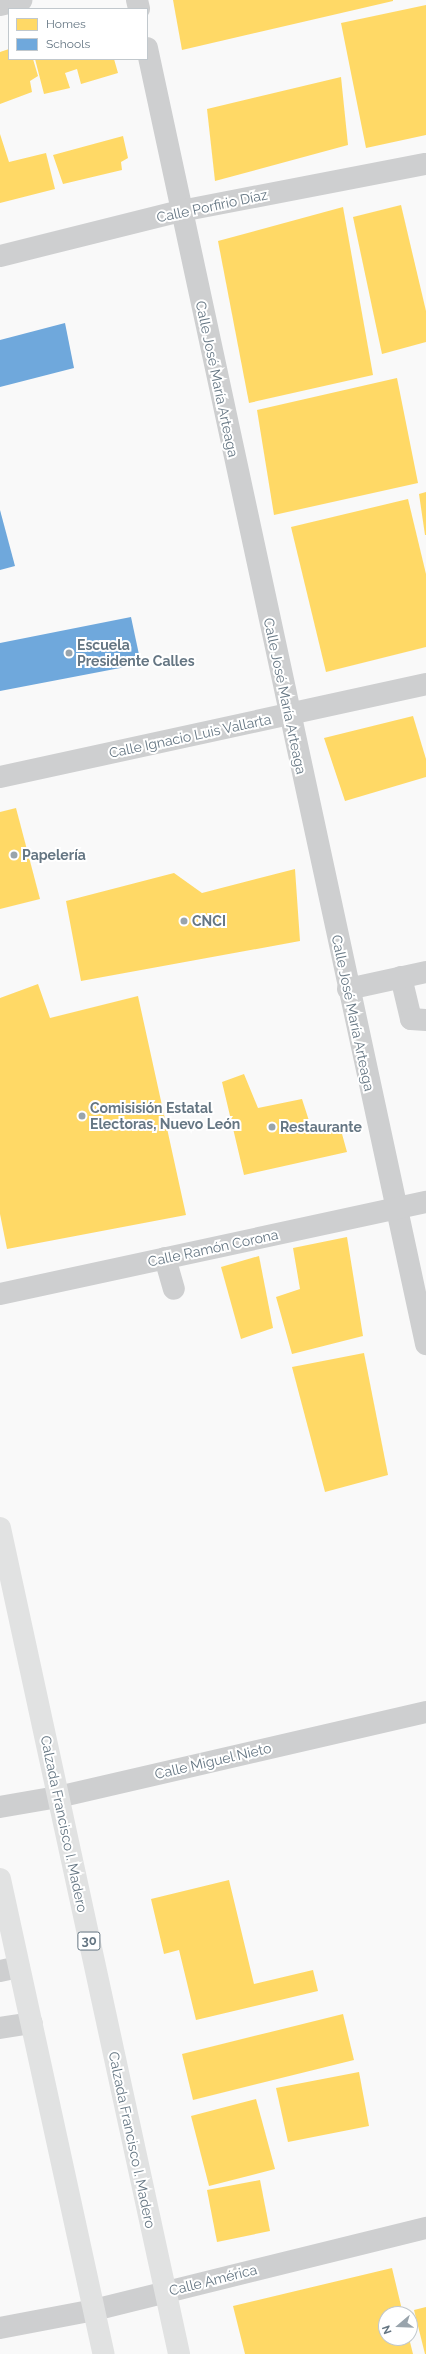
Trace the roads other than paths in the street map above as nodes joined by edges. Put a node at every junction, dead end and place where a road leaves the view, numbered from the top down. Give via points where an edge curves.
1 (21, 0) edge
2 (0, 5) edge
3 (148, 53) edge
4 (426, 164) edge
5 (181, 211) junction
6 (0, 256) edge
7 (426, 684) edge
8 (288, 715) junction
9 (0, 777) edge
10 (426, 972) edge
11 (401, 977) junction
12 (348, 989) junction
13 (426, 1020) edge
14 (426, 1202) edge
15 (396, 1209) junction
16 (165, 1258) junction
17 (174, 1289) dead end
18 (0, 1294) edge
19 (426, 1344) edge
20 (0, 1528) edge
21 (426, 1712) edge
22 (58, 1798) junction
23 (0, 1807) edge
24 (0, 1879) edge
25 (9, 1969) edge
26 (32, 2023) junction
27 (0, 2028) edge
28 (426, 2228) edge
29 (165, 2292) junction
30 (94, 2310) junction
31 (0, 2328) edge
32 (104, 2354) edge
33 (179, 2354) edge

1 - 2 street
3 - 5 street, Calle José María Arteaga
4 - 5 street, Calle Porfirio Díaz
5 - 6 street, Calle Porfirio Díaz
5 - 8 street, Calle José María Arteaga
7 - 8 street, Calle Ignacio Luis Vallarta
8 - 9 street, Calle Ignacio Luis Vallarta
8 - 12 street, Calle José María Arteaga
10 - 11 street
11 - 12 street
11 - 13 street via 411,1020
12 - 15 street, Calle José María Arteaga
14 - 15 street, Calle Ramón Corona
15 - 16 street, Calle Ramón Corona
15 - 19 street, Calle José María Arteaga
16 - 17 street
16 - 18 street, Calle Ramón Corona
20 - 22 main road, Calzada Francisco I. Madero / 30
21 - 22 street, Calle Miguel Nieto
22 - 23 street, Calle Miguel Nieto
22 - 29 main road, Calzada Francisco I. Madero / 30
24 - 25 main road
25 - 26 main road
26 - 27 street
26 - 30 main road
28 - 29 street, Calle América
29 - 30 street, Calle América
29 - 33 main road, Calzada Francisco I. Madero / 30
30 - 31 street, Calle América
30 - 32 main road

